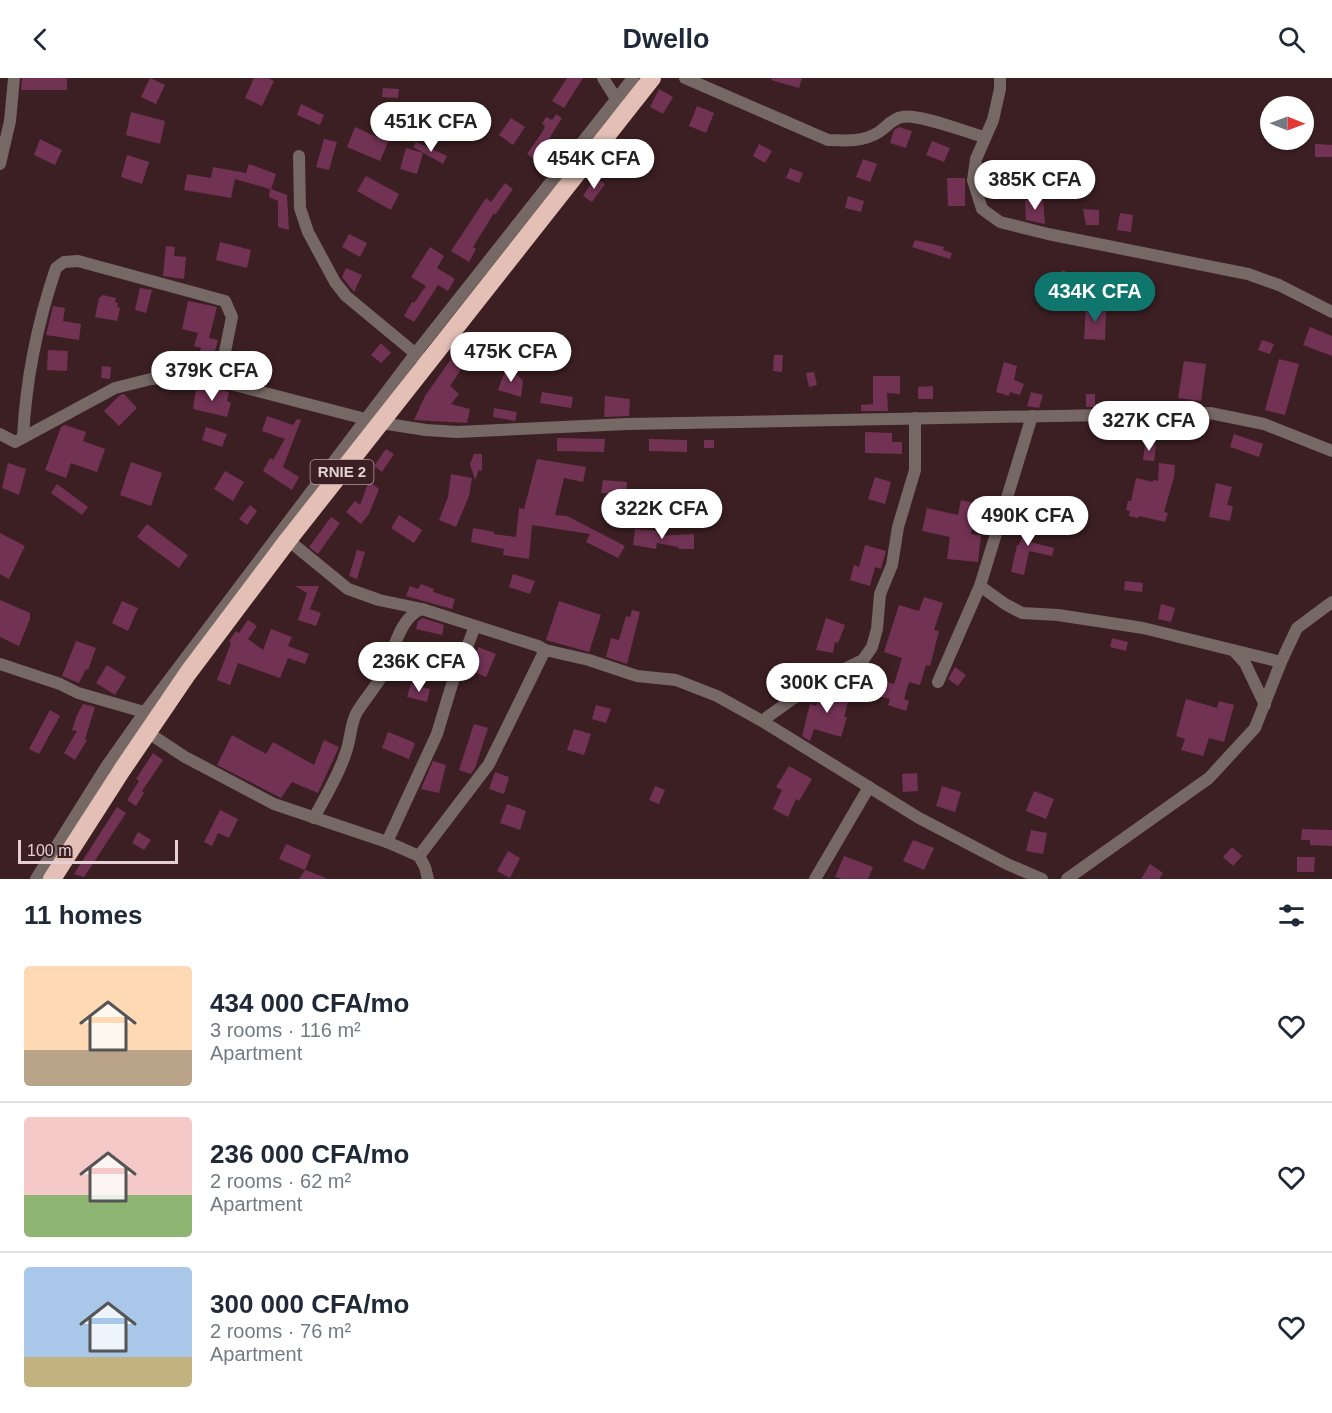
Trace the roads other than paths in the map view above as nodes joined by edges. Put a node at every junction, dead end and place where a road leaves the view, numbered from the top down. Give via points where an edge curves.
1 (14, 78) edge
2 (603, 78) edge
3 (633, 78) edge
4 (652, 78) edge
5 (685, 78) edge
6 (1000, 78) edge
7 (621, 106) junction
8 (984, 137) junction
9 (299, 156) dead end
10 (0, 164) edge
11 (1332, 312) edge
12 (421, 359) junction
13 (219, 381) junction
14 (1032, 416) junction
15 (915, 418) junction
16 (374, 421) junction
17 (0, 434) edge
18 (23, 437) junction
19 (1332, 451) edge
20 (288, 540) junction
21 (980, 586) junction
22 (1332, 602) edge
23 (422, 609) junction
24 (475, 626) junction
25 (544, 650) junction
26 (1233, 650) junction
27 (1281, 662) junction
28 (0, 664) edge
29 (938, 682) dead end
30 (1265, 705) junction
31 (151, 714) junction
32 (762, 722) junction
33 (147, 732) junction
34 (869, 787) junction
35 (314, 818) junction
36 (387, 842) junction
37 (419, 856) junction
38 (36, 879) edge
39 (52, 879) edge
40 (428, 879) edge
41 (815, 879) edge
42 (1042, 879) edge
43 (1067, 879) edge

1 - 10 street
2 - 7 street
3 - 7 street
4 - 7 highway, RNIE 2 / RNIE 2
5 - 8 street via 828,140 864,139 893,120 910,116
6 - 8 street via 993,120
7 - 12 highway, RNIE 2 / RNIE 2
8 - 11 street via 975,159 973,180 982,209 1000,222 1248,274
9 - 12 street via 300,208 308,232 335,282 346,296
12 - 16 highway, RNIE 2 / RNIE 2
13 - 16 street
13 - 18 street via 180,377 115,388
13 - 18 street via 232,317 225,301 78,261 64,262 56,268 37,334 25,393
14 - 15 street
14 - 19 street via 1210,413 1264,424
14 - 21 street
15 - 16 street via 474,431 426,430
15 - 32 street via 915,470 898,527 892,565 880,594 872,647 863,660 812,685
16 - 20 highway, RNIE 2 / RNIE 2
16 - 31 street
17 - 18 street via 15,442
20 - 23 street via 348,589
20 - 31 highway, RNIE 2 / RNIE 2
21 - 26 street via 1022,613 1143,628
21 - 29 street
22 - 27 street via 1297,628
23 - 24 street
23 - 35 street via 406,621 384,673 357,712 343,761
24 - 25 street
24 - 36 street via 436,734
25 - 32 street via 637,676 676,680 717,696
25 - 37 street via 489,764
26 - 27 street
26 - 30 street via 1245,663
27 - 30 street
28 - 31 street via 78,693
30 - 43 street via 1255,729 1209,778
31 - 33 highway, RNIE 2 / RNIE 2
31 - 38 street via 106,767
32 - 34 street
33 - 35 street via 243,789
33 - 39 highway, RNIE 2 / RNIE 2
34 - 41 street
34 - 42 street via 919,818
35 - 36 street
36 - 37 street
37 - 40 street

